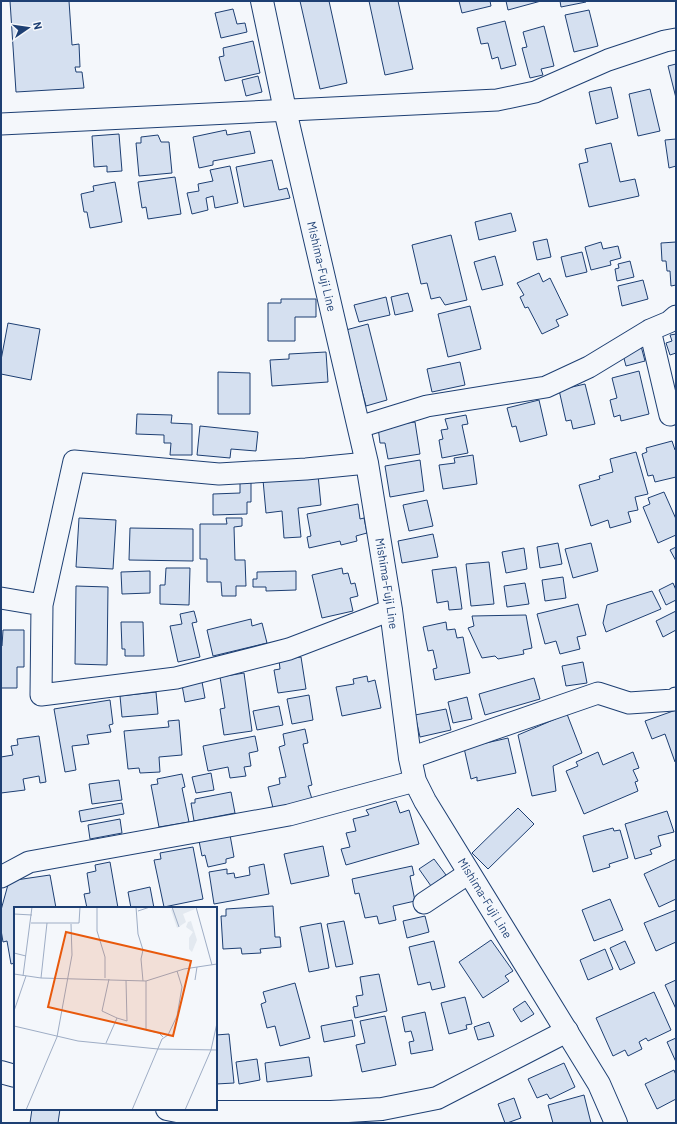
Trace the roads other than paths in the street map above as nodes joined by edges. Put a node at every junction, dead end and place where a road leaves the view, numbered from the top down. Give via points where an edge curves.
1 (262, 1) edge
2 (676, 39) edge
3 (286, 110) junction
4 (1, 124) edge
5 (676, 316) edge
6 (650, 330) junction
7 (670, 415) dead end
8 (359, 427) junction
9 (367, 463) junction
10 (1, 598) edge
11 (42, 606) junction
12 (391, 610) junction
13 (676, 698) edge
14 (410, 758) junction
15 (415, 781) junction
16 (469, 873) junction
17 (1, 877) edge
18 (424, 903) dead end
19 (567, 1031) junction
20 (1, 1072) edge
21 (14, 1076) edge
22 (172, 1110) edge
23 (616, 1123) edge

1 - 3 main road, Mishima-Fuji Line
2 - 3 street via 608,60 535,92 497,100
3 - 4 street
3 - 8 main road, Mishima-Fuji Line
5 - 6 street
6 - 7 street
6 - 8 street via 589,367 546,387 427,406
8 - 9 main road, Mishima-Fuji Line
9 - 11 street via 219,474 74,461
9 - 12 main road, Mishima-Fuji Line
10 - 11 street
11 - 12 street via 42,695 176,678 290,649
12 - 14 main road, Mishima-Fuji Line
13 - 14 street via 629,703 598,693
14 - 15 main road, Mishima-Fuji Line
15 - 16 main road, Mishima-Fuji Line
15 - 17 street via 289,815 29,862
16 - 18 street
16 - 19 main road, Mishima-Fuji Line
19 - 22 main road via 437,1098 382,1109 331,1112
19 - 23 main road, Mishima-Fuji Line via 599,1084
20 - 21 main road

